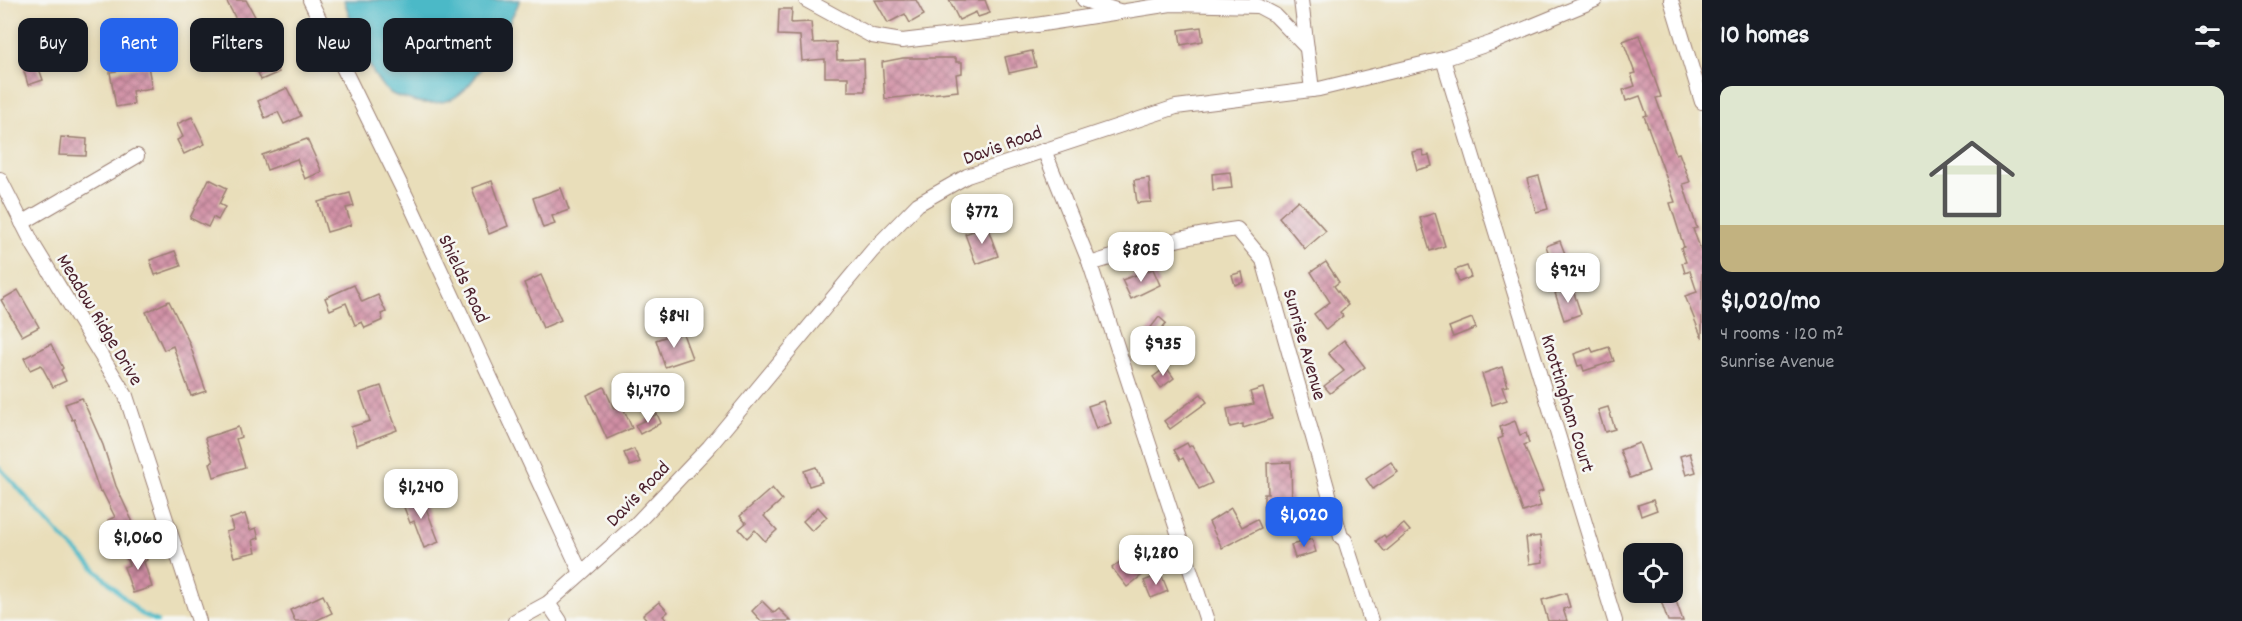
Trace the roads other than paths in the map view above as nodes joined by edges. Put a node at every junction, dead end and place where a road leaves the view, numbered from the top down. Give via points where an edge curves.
1 (310, 0) edge
2 (806, 0) edge
3 (1084, 0) edge
4 (1301, 0) edge
5 (1595, 0) edge
6 (1671, 0) edge
7 (1170, 2) edge
8 (1122, 12) junction
9 (1307, 48) junction
10 (1443, 59) junction
11 (1312, 90) junction
12 (1702, 102) edge
13 (1044, 150) junction
14 (137, 156) dead end
15 (0, 179) edge
16 (22, 223) junction
17 (1090, 264) junction
18 (581, 573) junction
19 (548, 603) junction
20 (199, 621) edge
21 (514, 621) edge
22 (560, 621) edge
23 (1207, 621) edge
24 (1371, 621) edge
25 (1615, 621) edge

1 - 18 street, Shields Road via 409,202
2 - 8 street via 872,36 902,41
3 - 8 street
4 - 9 street
5 - 10 street, Davis Road
6 - 12 street
7 - 8 street
7 - 9 street via 1258,6 1275,15
9 - 11 street
10 - 11 street, Davis Road
10 - 25 street, Knottingham Court
11 - 13 street, Davis Road via 1176,106
13 - 17 street
13 - 18 street, Davis Road via 967,176 918,204 872,251 709,447 635,525
14 - 16 street
15 - 16 street, Meadow Ridge Drive
16 - 20 street, Meadow Ridge Drive via 126,396
17 - 23 street
17 - 24 street, Sunrise Avenue via 1158,242 1200,234 1237,229 1248,240 1263,260 1341,537
18 - 19 street, Davis Road
19 - 21 street, Davis Road
19 - 22 street

